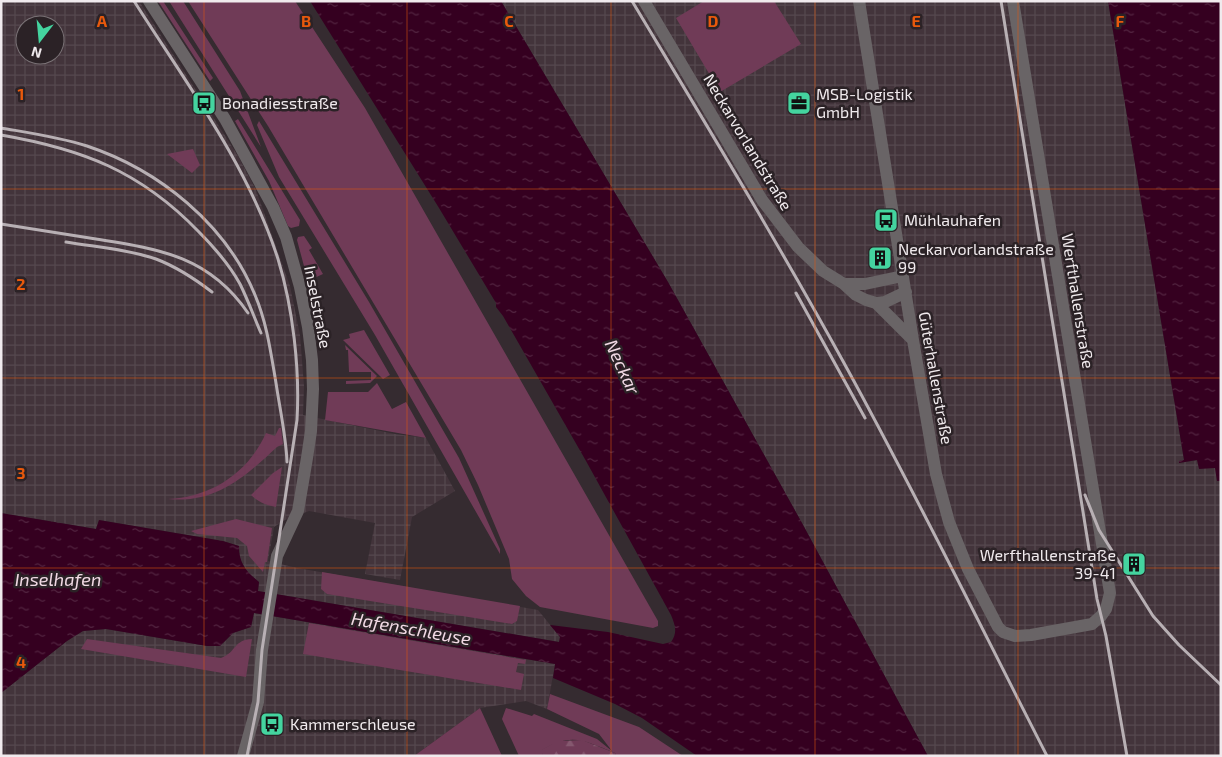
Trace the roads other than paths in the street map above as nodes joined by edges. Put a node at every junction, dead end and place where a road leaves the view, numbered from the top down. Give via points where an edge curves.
1 (150, 1) edge
2 (644, 1) edge
3 (859, 1) edge
4 (1013, 1) edge
5 (903, 276) junction
6 (844, 284) junction
7 (906, 292) junction
8 (876, 303) junction
9 (913, 340) junction
10 (1108, 605) joint
11 (243, 756) edge

1 - 11 street, Inselstraße via 225,119 262,186 286,237 308,327 312,360 310,431 298,511 274,571 258,702
2 - 6 street, Neckarvorlandstraße via 781,227 823,271
3 - 5 street, Güterhallenstraße
4 - 10 street, Werfthallenstraße via 1110,592
5 - 6 street via 865,284
5 - 7 street, Güterhallenstraße
6 - 8 street, Neckarvorlandstraße via 856,295
7 - 8 street
7 - 9 street, Güterhallenstraße
8 - 9 street, Neckarvorlandstraße
9 - 10 street, Güterhallenstraße via 936,474 949,522 968,569 998,627 1015,636 1092,624

